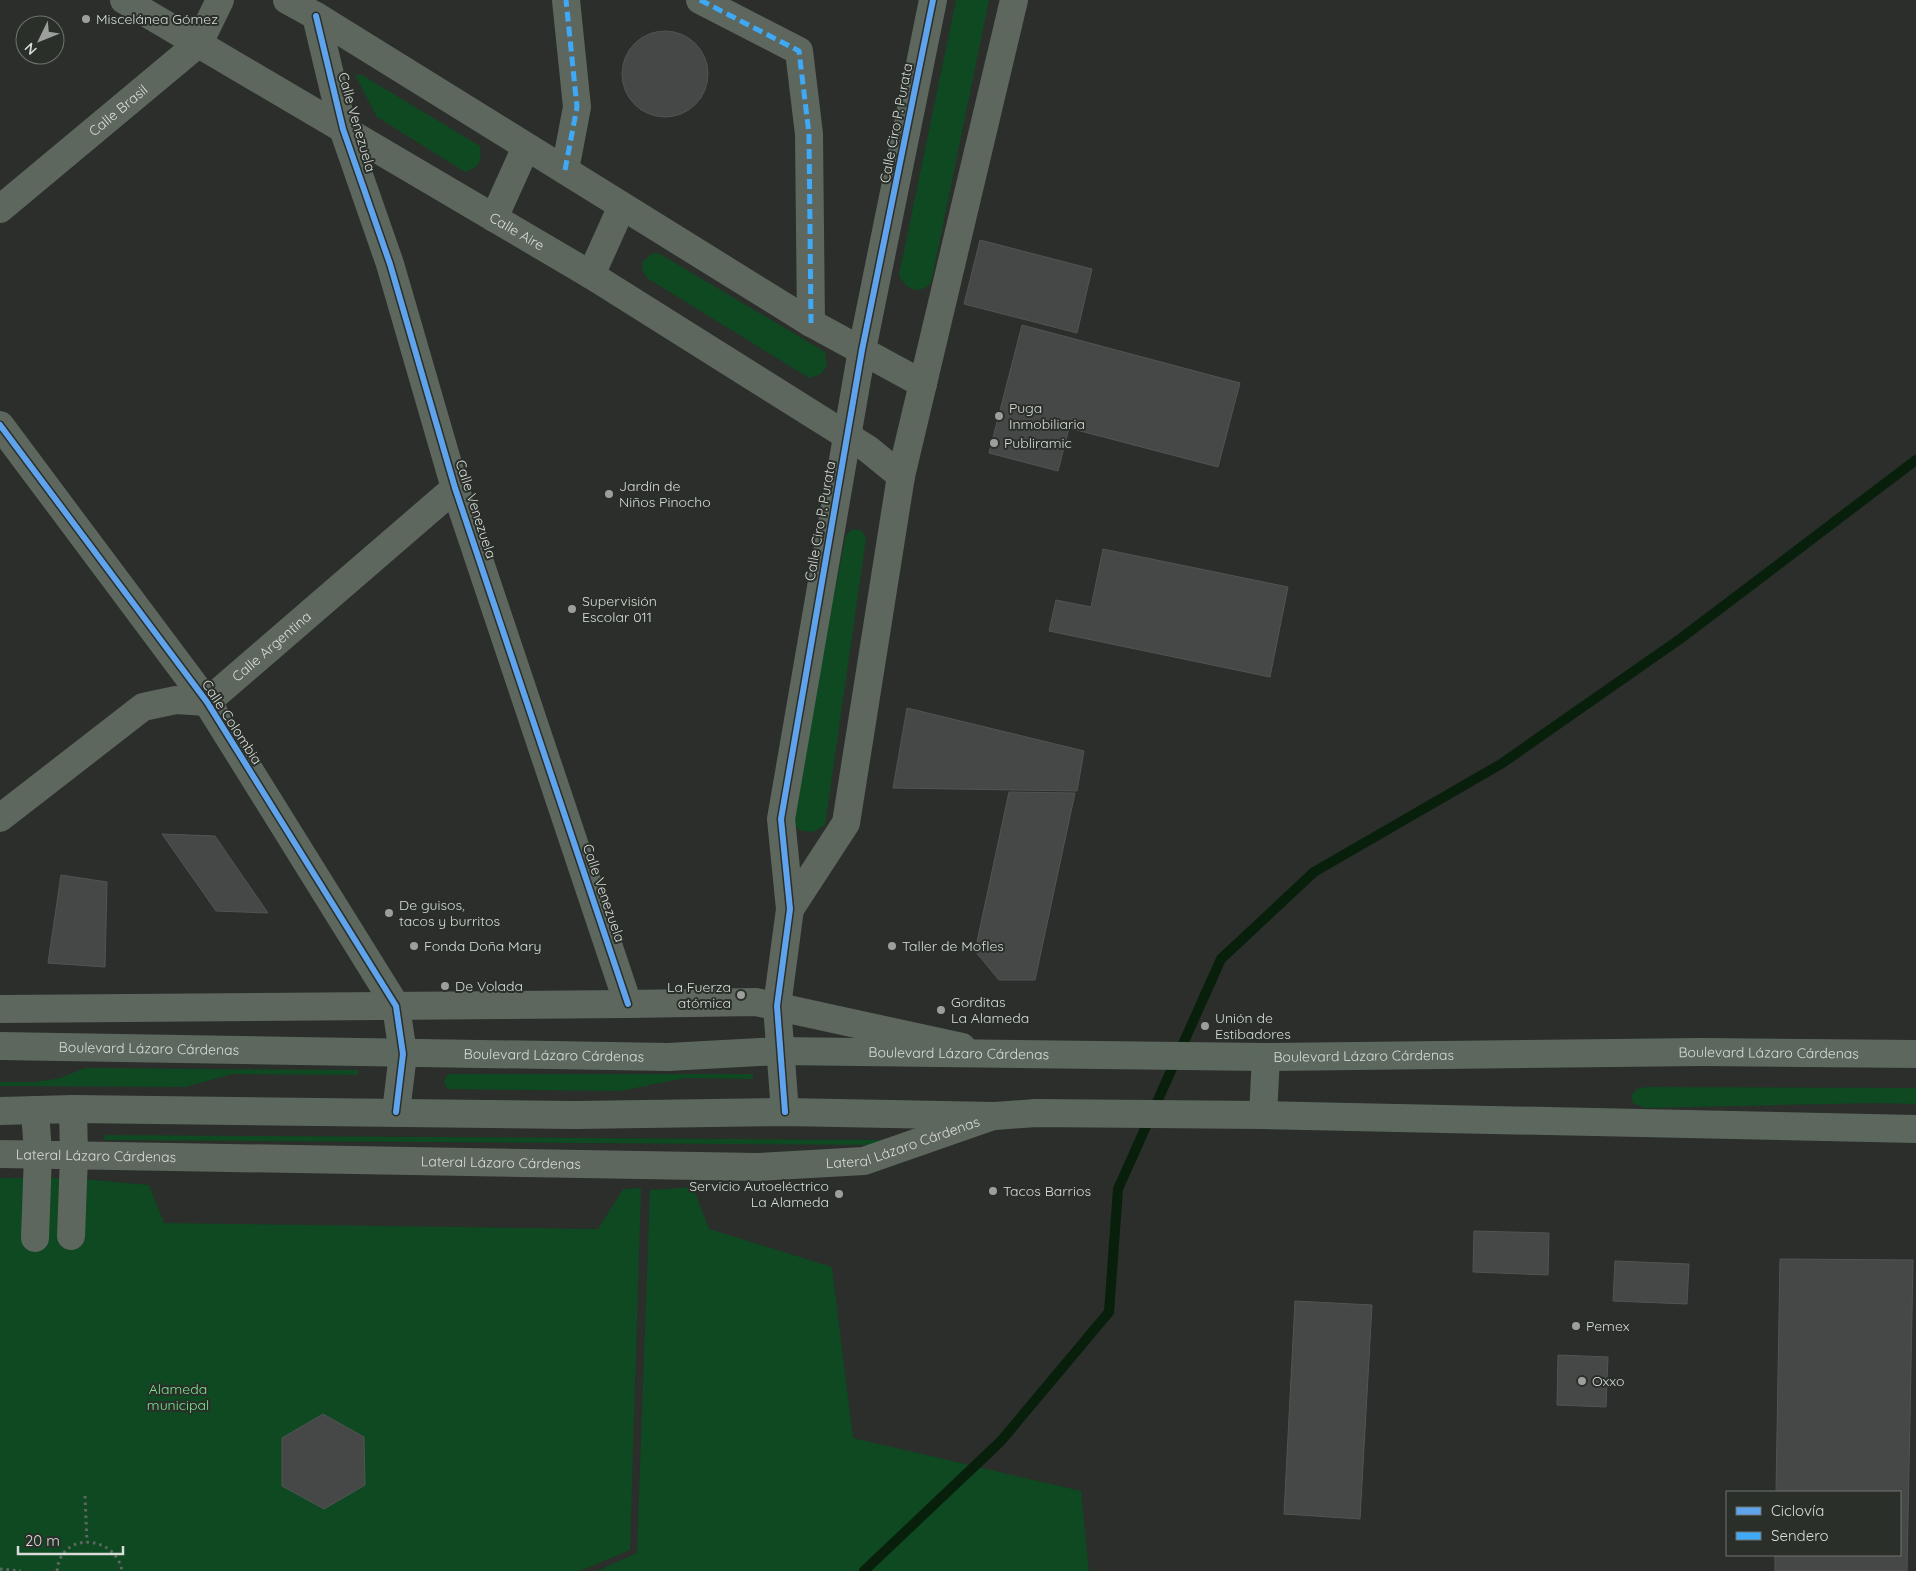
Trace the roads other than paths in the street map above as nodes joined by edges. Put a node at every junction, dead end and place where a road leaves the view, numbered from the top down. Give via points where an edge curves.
1 (124, 0) edge
2 (220, 0) edge
3 (287, 0) edge
4 (566, 0) edge
5 (700, 0) edge
6 (933, 0) edge
7 (1014, 0) edge
8 (316, 16) junction
9 (199, 44) junction
10 (343, 128) junction
11 (526, 147) junction
12 (565, 170) junction
13 (622, 206) junction
14 (0, 209) edge
15 (494, 218) junction
16 (591, 275) junction
17 (811, 323) junction
18 (862, 350) junction
19 (923, 384) junction
20 (0, 426) edge
21 (847, 436) junction
22 (901, 476) junction
23 (455, 488) junction
24 (207, 702) junction
25 (0, 818) edge
26 (790, 909) junction
27 (628, 1004) junction
28 (396, 1006) junction
29 (778, 1006) junction
30 (0, 1008) edge
31 (0, 1046) edge
32 (779, 1051) junction
33 (988, 1053) junction
34 (403, 1054) junction
35 (1916, 1054) edge
36 (1266, 1057) junction
37 (73, 1109) junction
38 (35, 1110) junction
39 (0, 1111) edge
40 (396, 1112) junction
41 (785, 1112) junction
42 (1263, 1115) junction
43 (995, 1116) junction
44 (1916, 1129) edge
45 (0, 1154) edge
46 (38, 1154) junction
47 (74, 1156) junction
48 (71, 1236) dead end
49 (35, 1238) dead end

1 - 9 street, Calle Aire
2 - 9 street, Calle Brasil
3 - 8 street
4 - 12 street via 577,107
5 - 17 street via 799,51 809,134
6 - 18 street, Calle Ciro P. Purata
7 - 19 street, Calle Ciro P. Purata
8 - 10 street, Calle Venezuela
8 - 11 street
9 - 10 street, Calle Aire
9 - 14 street, Calle Brasil
10 - 15 street, Calle Aire
10 - 23 street, Calle Venezuela via 390,264
11 - 12 street
11 - 15 street
12 - 13 street
13 - 16 street
13 - 17 street
15 - 16 street, Calle Aire
16 - 21 street, Calle Aire
17 - 18 street
18 - 19 street
18 - 21 street, Calle Ciro P. Purata
19 - 22 street, Calle Ciro P. Purata
20 - 24 street, Calle Colombia
21 - 22 street, Calle Aire
21 - 26 street, Calle Ciro P. Purata via 781,819
22 - 26 street, Calle Ciro P. Purata via 846,823
23 - 24 street, Calle Argentina
23 - 27 street, Calle Venezuela
24 - 25 street via 176,700 143,707
24 - 28 street, Calle Colombia
26 - 29 street, Calle Ciro P. Purata
27 - 28 street
27 - 29 street via 756,1002
28 - 30 street
28 - 34 street, Calle Colombia
29 - 32 street, Calle Ciro P. Purata
29 - 33 street
31 - 34 main road, Boulevard Lázaro Cárdenas
32 - 33 main road, Boulevard Lázaro Cárdenas
32 - 34 main road, Boulevard Lázaro Cárdenas via 668,1057
32 - 41 street, Calle Ciro P. Purata
33 - 36 main road, Boulevard Lázaro Cárdenas
34 - 40 street, Calle Colombia
35 - 36 main road, Boulevard Lázaro Cárdenas via 1701,1052
36 - 42 main road
37 - 38 main road
37 - 40 main road
37 - 47 street
38 - 39 main road
38 - 46 street
40 - 41 main road via 576,1115
41 - 43 main road
42 - 43 main road via 1036,1113
42 - 44 main road
43 - 47 street, Lateral Lázaro Cárdenas via 864,1161 768,1166
45 - 46 street, Lateral Lázaro Cárdenas
46 - 47 street, Lateral Lázaro Cárdenas
46 - 49 street
47 - 48 street

